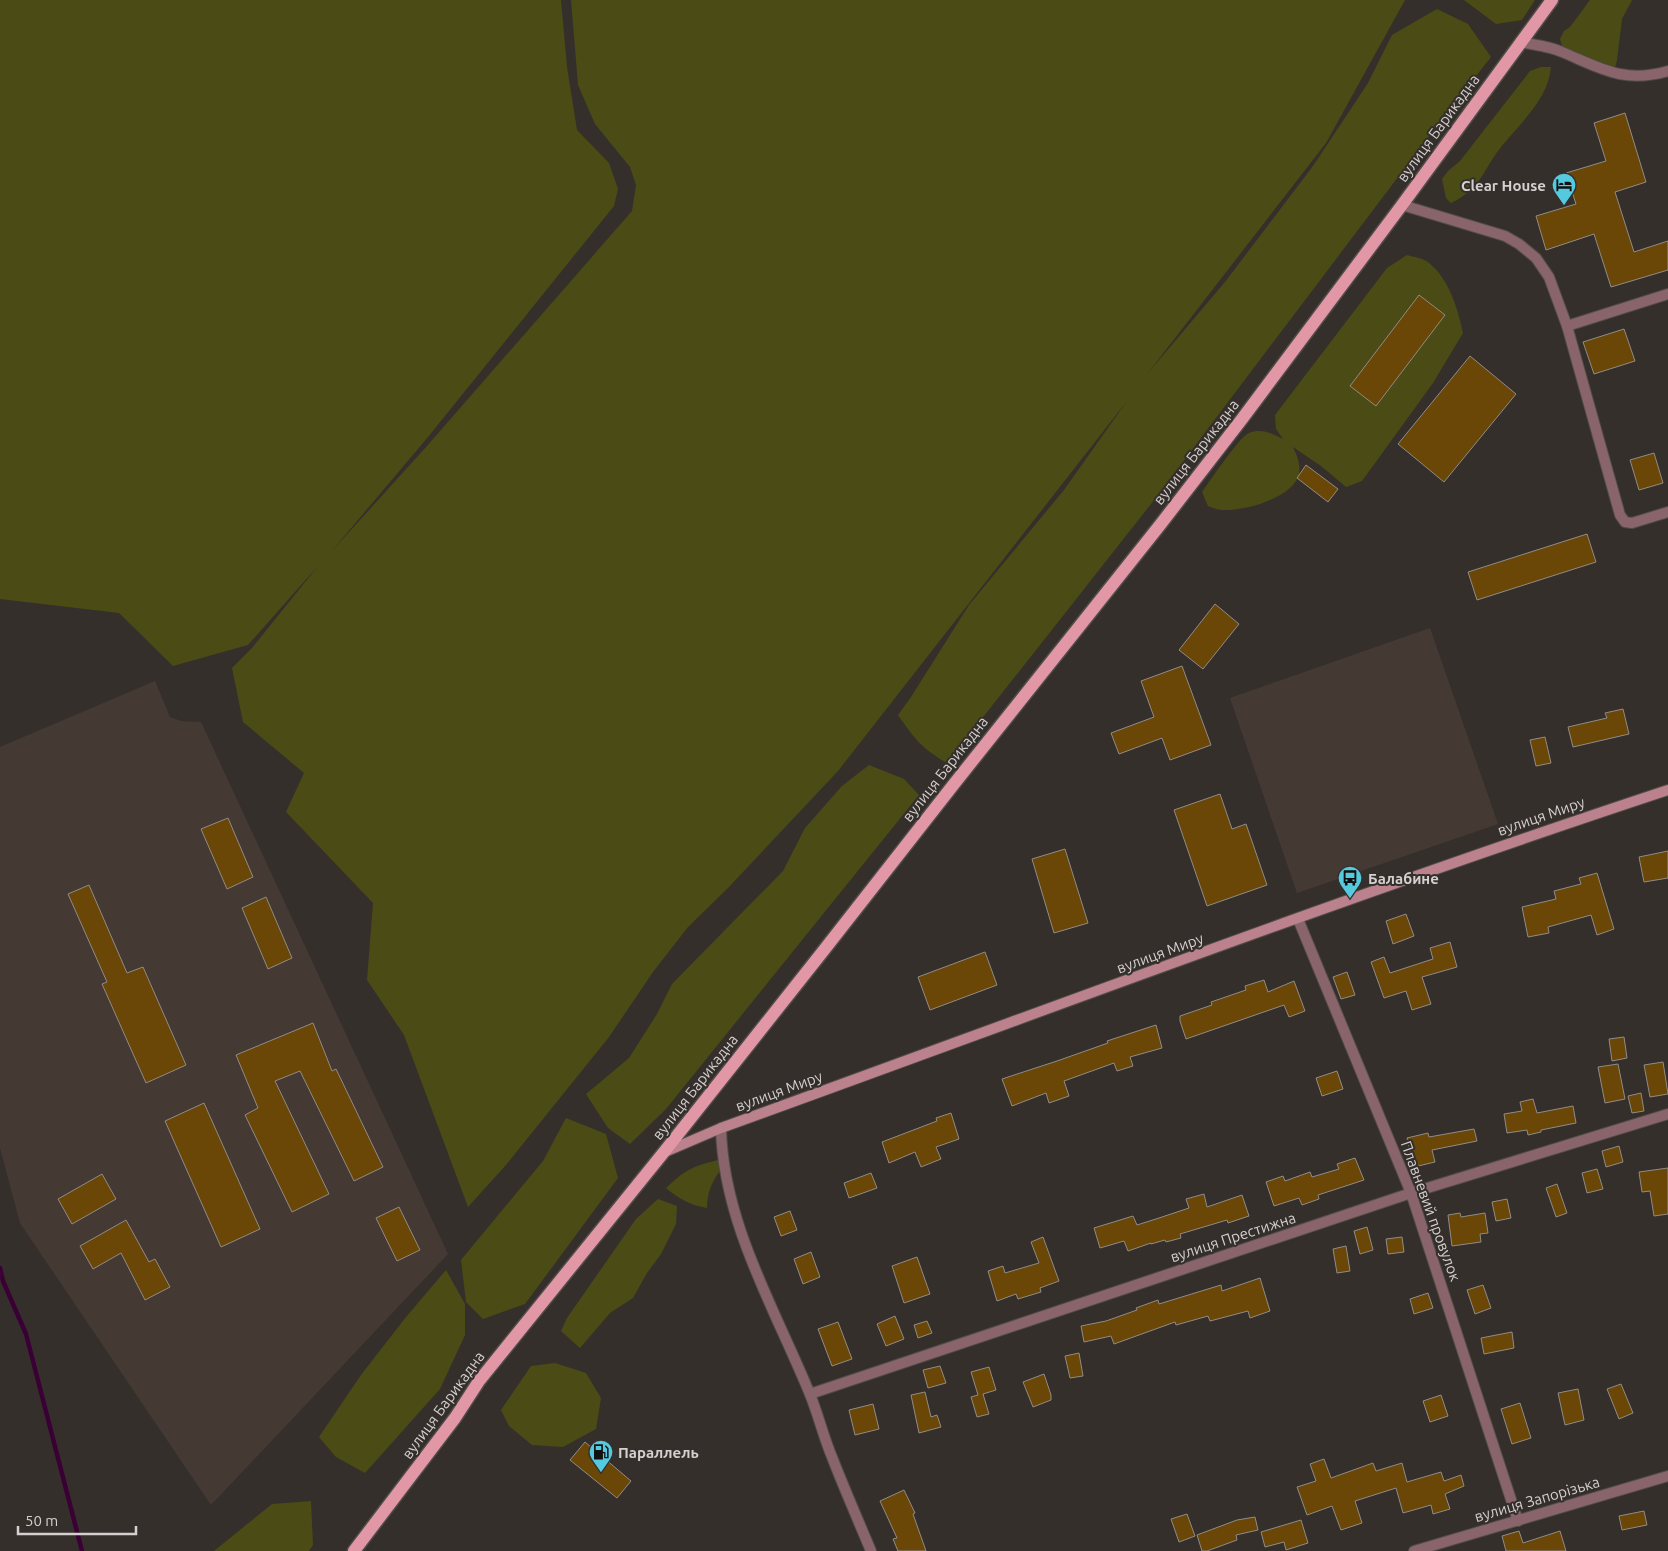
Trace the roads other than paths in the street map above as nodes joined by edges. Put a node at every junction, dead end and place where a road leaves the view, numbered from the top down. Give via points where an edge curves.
1 (1552, 0) edge
2 (1520, 42) junction
3 (1668, 71) edge
4 (1402, 206) junction
5 (1668, 294) edge
6 (1567, 326) junction
7 (1668, 512) edge
8 (1668, 790) edge
9 (1298, 919) junction
10 (1668, 1114) edge
11 (722, 1128) junction
12 (664, 1152) junction
13 (1411, 1193) junction
14 (810, 1394) junction
15 (1668, 1476) edge
16 (1518, 1520) junction
17 (354, 1551) edge
18 (872, 1551) edge
19 (1414, 1551) edge

1 - 2 main road, вулиця Барикадна
2 - 3 street via 1560,51 1606,72 1628,75
2 - 4 main road, вулиця Барикадна
4 - 6 street via 1505,236 1518,244 1536,258 1549,278
4 - 12 main road, вулиця Барикадна via 1172,510
5 - 6 street
6 - 7 street via 1620,515 1625,522 1632,523
8 - 9 street, вулиця Миру
9 - 11 street, вулиця Миру
9 - 13 street, Плавневий провулок
10 - 13 street, вулиця Престижна
11 - 12 street, вулиця Миру
11 - 14 street via 726,1184 735,1216
12 - 17 main road, вулиця Барикадна via 479,1381 455,1418
13 - 14 street, вулиця Престижна
13 - 16 street, Плавневий провулок
14 - 18 street via 831,1456
15 - 16 street, вулиця Запорізька
16 - 19 street, вулиця Запорізька

